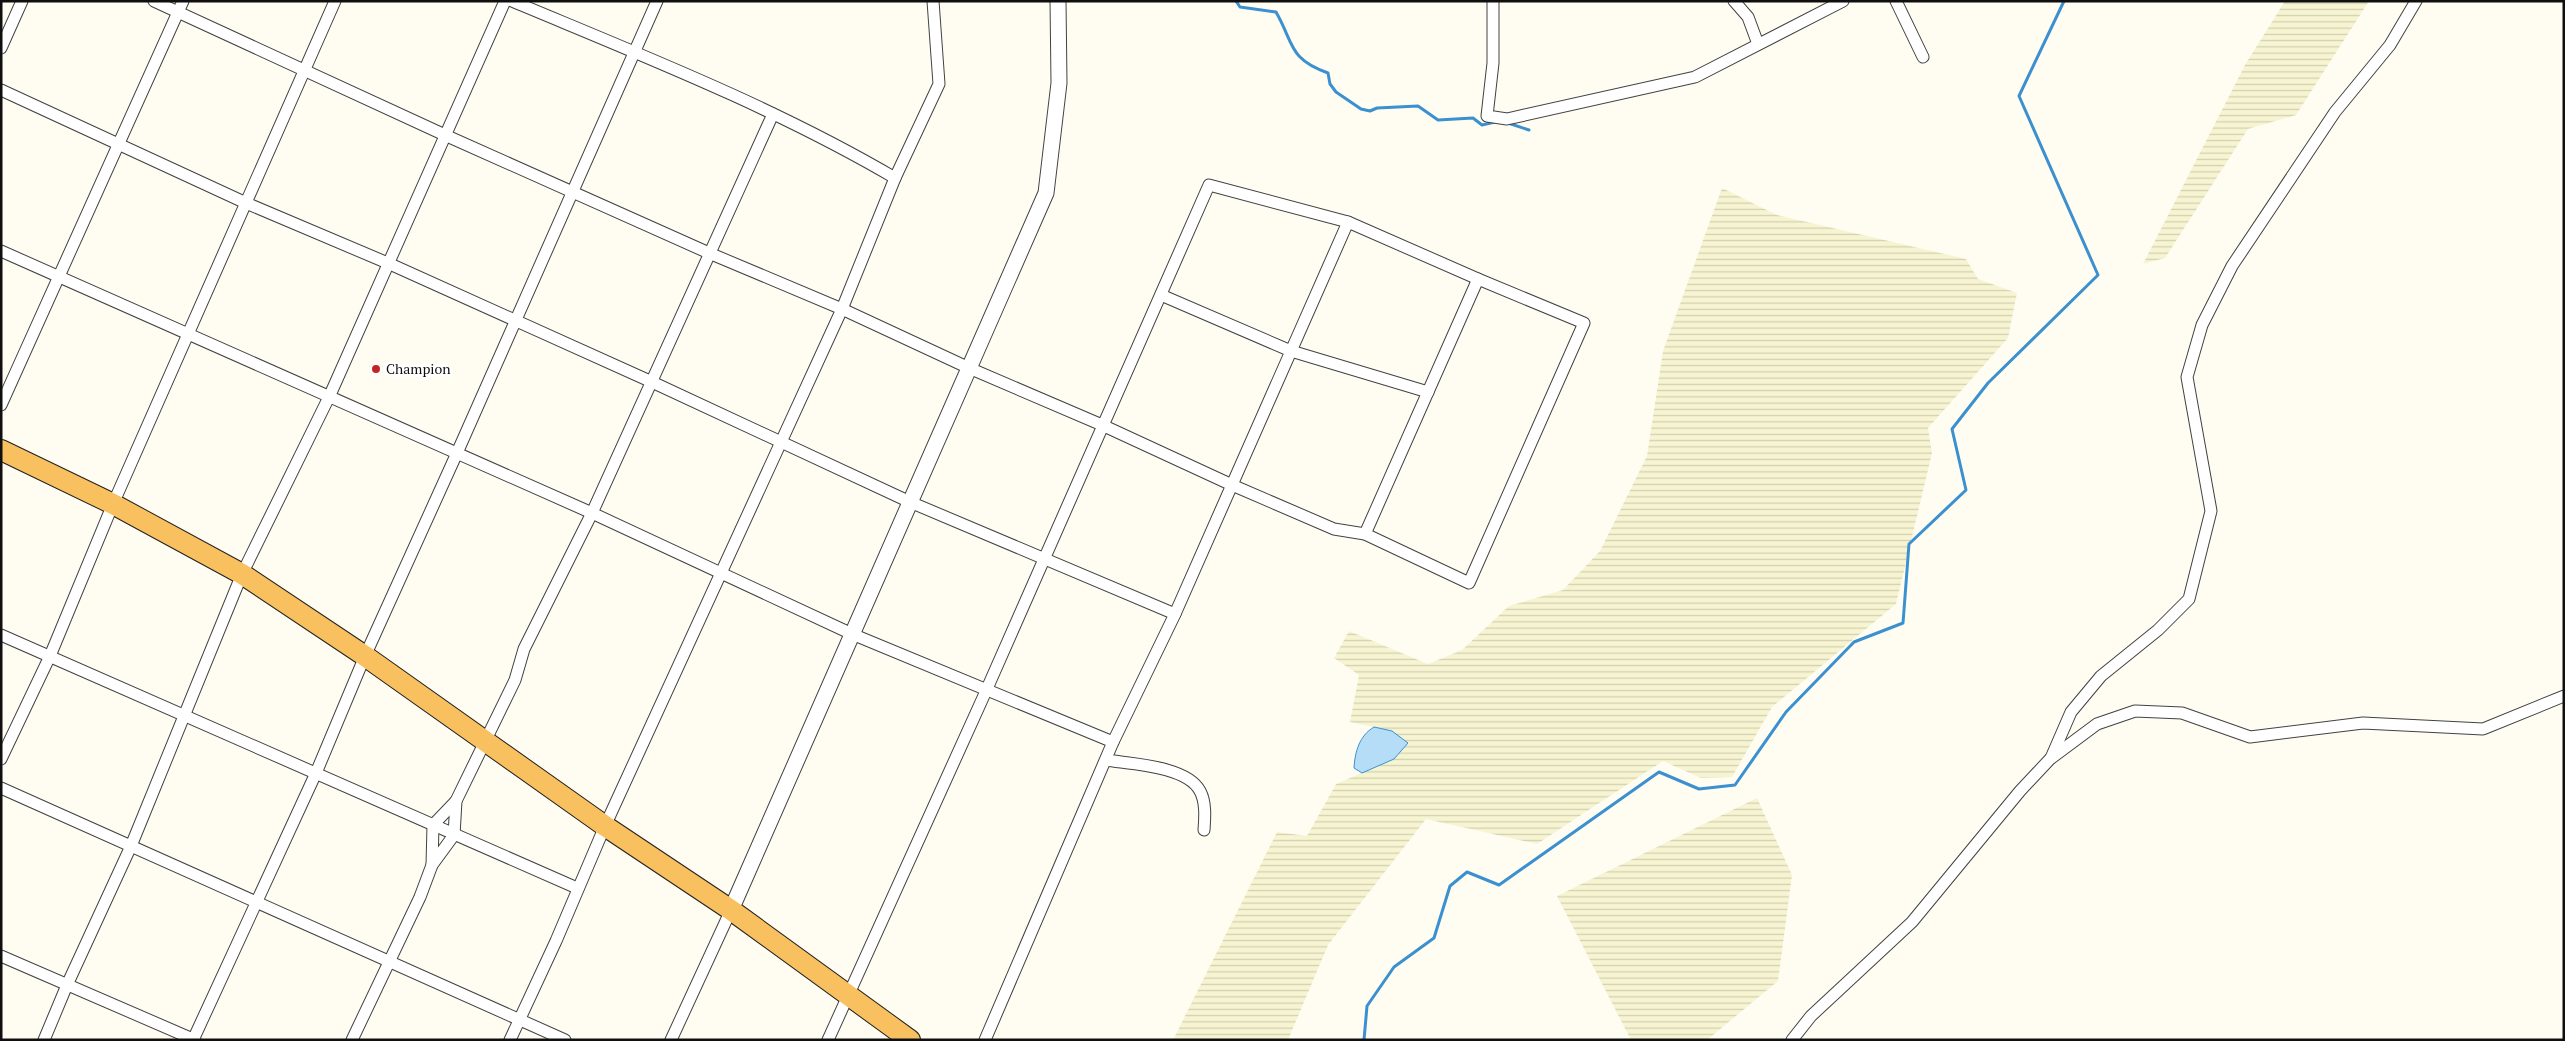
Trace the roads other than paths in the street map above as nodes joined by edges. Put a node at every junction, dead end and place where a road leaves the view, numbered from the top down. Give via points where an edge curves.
1 (22, 1) edge
2 (154, 1) edge
3 (335, 1) edge
4 (505, 1) edge
5 (512, 1) edge
6 (657, 1) edge
7 (933, 1) edge
8 (1058, 1) edge
9 (1493, 1) edge
10 (1734, 1) edge
11 (1843, 1) edge
12 (1896, 1) edge
13 (2416, 1) edge
14 (180, 7) edge
15 (1758, 44) junction
16 (1, 48) edge
17 (634, 52) junction
18 (1923, 57) dead end
19 (304, 69) junction
20 (1, 90) edge
21 (772, 114) junction
22 (447, 136) junction
23 (117, 145) junction
24 (896, 178) junction
25 (572, 191) junction
26 (246, 203) junction
27 (1348, 222) junction
28 (1, 251) edge
29 (710, 253) junction
30 (390, 264) junction
31 (58, 276) junction
32 (1478, 279) junction
33 (1161, 295) junction
34 (842, 308) junction
35 (516, 320) junction
36 (188, 335) junction
37 (1291, 351) junction
38 (970, 368) junction
39 (652, 382) junction
40 (1428, 392) junction
41 (330, 395) junction
42 (1, 405) edge
43 (1102, 424) junction
44 (781, 441) junction
45 (1, 450) edge
46 (458, 453) junction
47 (1232, 485) junction
48 (910, 502) junction
49 (113, 504) junction
50 (592, 513) junction
51 (1365, 534) junction
52 (1044, 560) junction
53 (722, 572) junction
54 (242, 574) junction
55 (1175, 614) junction
56 (852, 634) junction
57 (1, 635) edge
58 (50, 656) junction
59 (365, 656) junction
60 (986, 691) junction
61 (2564, 696) edge
62 (185, 716) junction
63 (485, 741) junction
64 (1113, 742) junction
65 (1, 759) edge
66 (2050, 759) junction
67 (1106, 760) junction
68 (316, 774) junction
69 (1, 788) edge
70 (456, 801) junction
71 (434, 826) junction
72 (605, 826) junction
73 (1204, 830) dead end
74 (454, 835) junction
75 (131, 846) junction
76 (432, 865) junction
77 (577, 888) junction
78 (257, 903) junction
79 (731, 910) junction
80 (1, 956) edge
81 (389, 961) junction
82 (67, 985) junction
83 (850, 995) junction
84 (520, 1020) junction
85 (44, 1040) edge
86 (194, 1040) edge
87 (352, 1040) edge
88 (510, 1040) edge
89 (564, 1040) edge
90 (671, 1040) edge
91 (828, 1040) edge
92 (910, 1040) edge
93 (985, 1040) edge
94 (1792, 1040) edge

1 - 16 street
2 - 14 street
3 - 19 street
4 - 22 street
5 - 17 street
6 - 17 street
7 - 24 street via 939,84
8 - 38 street via 1059,83 1046,193
9 - 15 street via 1493,63 1487,116 1508,119 1695,77
10 - 15 street via 1748,17
11 - 15 street
12 - 18 street
13 - 66 street via 2390,45 2335,112 2232,266 2202,325 2187,377 2211,511 2188,599 2158,630 2102,676 2071,712
14 - 19 street
14 - 23 street
17 - 21 street
17 - 25 street
19 - 22 street
19 - 26 street
20 - 23 street
21 - 24 street via 836,143
21 - 29 street
22 - 25 street
22 - 30 street
23 - 26 street
23 - 31 street
24 - 34 street
25 - 29 street
25 - 35 street
26 - 30 street
26 - 36 street
27 - 32 street
27 - 33 street via 1209,185
27 - 37 street
28 - 31 street
29 - 34 street
29 - 39 street
30 - 35 street
30 - 41 street
31 - 36 street
31 - 42 street
32 - 40 street
32 - 51 street via 1584,323 1469,583
33 - 37 street
33 - 43 street
34 - 38 street
34 - 44 street
35 - 39 street
35 - 46 street
36 - 41 street
36 - 49 street
37 - 40 street
37 - 47 street
38 - 43 street
38 - 48 street
39 - 44 street
39 - 50 street
40 - 51 street
41 - 46 street
41 - 54 street
43 - 47 street
43 - 52 street
44 - 48 street
44 - 53 street
45 - 49 highway
46 - 50 street
46 - 59 street
47 - 51 street via 1334,529
47 - 55 street
48 - 52 street
48 - 56 street
49 - 54 highway
49 - 58 street
50 - 53 street
50 - 63 street via 524,649 515,680
52 - 55 street
52 - 60 street
53 - 56 street
53 - 72 street
54 - 59 highway
54 - 62 street
55 - 64 street
56 - 60 street
56 - 79 street
57 - 58 street
58 - 62 street
58 - 65 street
59 - 63 highway
59 - 68 street
60 - 64 street
60 - 83 street
61 - 66 street via 2483,729 2363,723 2250,737 2182,713 2135,711 2097,724
62 - 68 street
62 - 75 street
63 - 70 street
63 - 72 highway
64 - 67 street
66 - 94 street via 1912,922 1811,1016
67 - 73 street via 1171,771 1190,780 1203,799
67 - 93 street
68 - 71 street
68 - 78 street
69 - 75 street
70 - 71 street
70 - 74 street
71 - 74 street
71 - 76 street
72 - 77 street
72 - 79 highway
74 - 76 street
74 - 77 street
75 - 78 street
75 - 82 street
76 - 81 street
77 - 84 street
78 - 81 street
78 - 86 street
79 - 83 highway
79 - 90 street
80 - 82 street
81 - 84 street
81 - 87 street
82 - 85 street
82 - 86 street
83 - 91 street
83 - 92 highway
84 - 88 street
84 - 89 street

